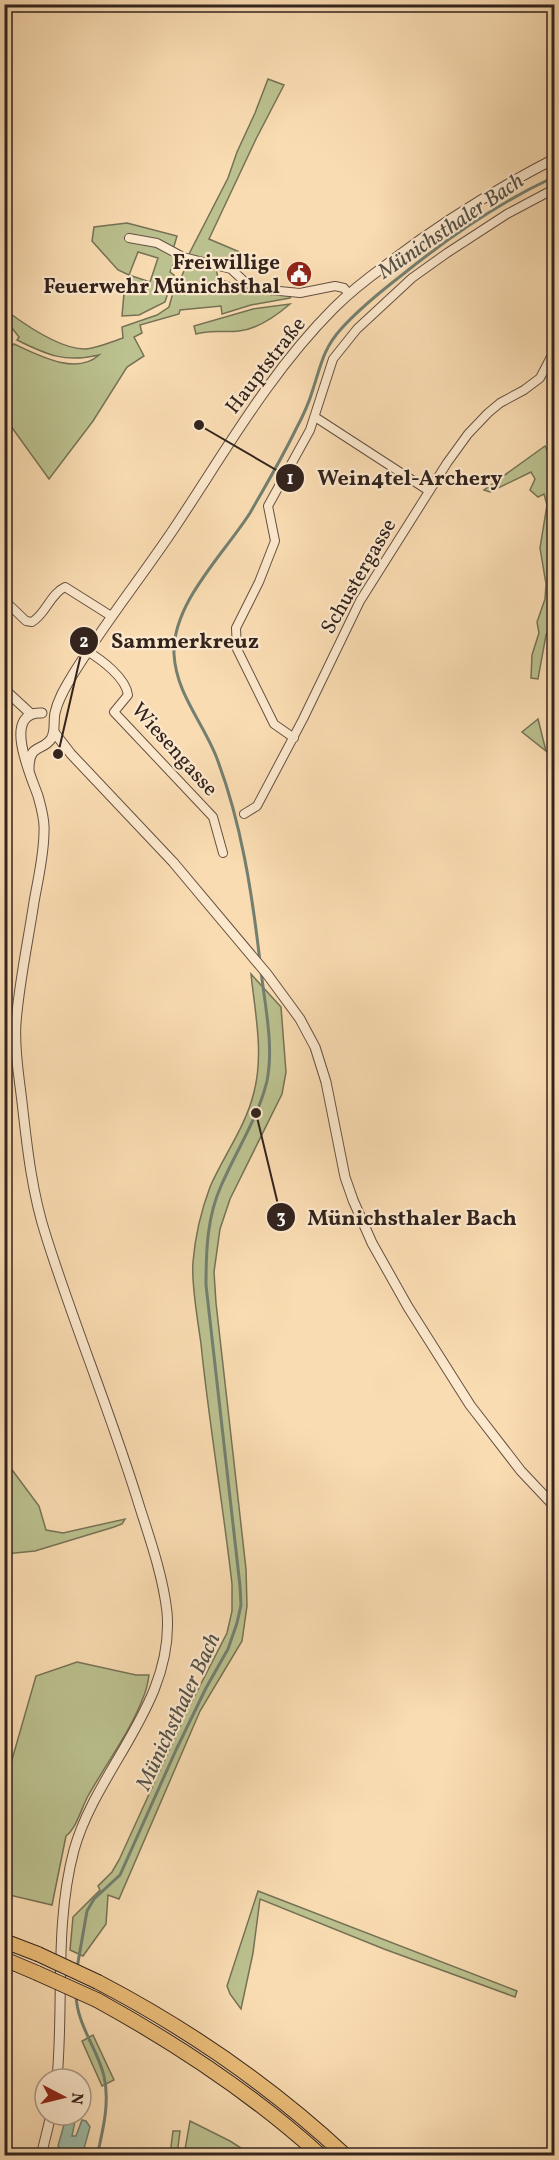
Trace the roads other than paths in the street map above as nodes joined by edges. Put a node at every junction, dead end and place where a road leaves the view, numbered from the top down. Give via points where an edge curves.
1 (554, 159) edge
2 (555, 189) edge
3 (129, 238) dead end
4 (350, 294) junction
5 (555, 351) edge
6 (315, 417) junction
7 (429, 491) junction
8 (4, 600) edge
9 (111, 616) junction
10 (87, 651) junction
11 (8, 693) edge
12 (59, 699) junction
13 (42, 713) junction
14 (31, 714) junction
15 (53, 728) junction
16 (21, 731) junction
17 (294, 738) junction
18 (40, 745) junction
19 (71, 754) junction
20 (30, 777) junction
21 (244, 814) dead end
22 (223, 853) dead end
23 (555, 1506) edge
24 (4, 1941) edge
25 (4, 1959) edge
26 (57, 2067) edge
27 (48, 2127) edge
28 (41, 2156) edge
29 (321, 2156) edge
30 (346, 2156) edge

1 - 4 street, Hauptstraße via 445,222
2 - 6 street via 447,253 412,278 357,329 328,369
3 - 4 street via 157,243 183,257 231,269 259,288 300,292 335,286
4 - 9 street, Hauptstraße via 311,333 252,409 159,551
5 - 7 street, Schustergasse via 540,378 500,403 468,434
6 - 7 street
6 - 17 street via 268,506 274,542 236,628 237,649 274,724
7 - 17 street, Schustergasse via 360,601
8 - 9 street via 32,622 65,587
9 - 10 street, Hauptstraße
10 - 12 street, Hauptstraße
10 - 22 street, Wiesengasse via 125,685 128,695 114,712 213,817
11 - 14 street
11 - 16 street via 18,711
12 - 13 street, Hauptstraße
12 - 15 street, Hauptstraße
13 - 14 street
13 - 15 street
14 - 16 street
15 - 18 street via 48,742
15 - 19 street
16 - 18 street via 29,744
16 - 20 street
17 - 21 street, Schustergasse via 257,806
18 - 19 street
18 - 20 street via 29,761
19 - 23 street via 173,862 300,1019 315,1047 326,1082 352,1200 372,1242 470,1405 521,1471
20 - 26 street via 45,830 16,1035 33,1189 46,1237 123,1451 157,1563 167,1624 164,1658 152,1695 91,1808 74,1849 60,1950
24 - 30 highway, bridge via 98,1982 159,2015 277,2095
25 - 29 highway, bridge via 97,2000 142,2025 211,2068
27 - 28 street

